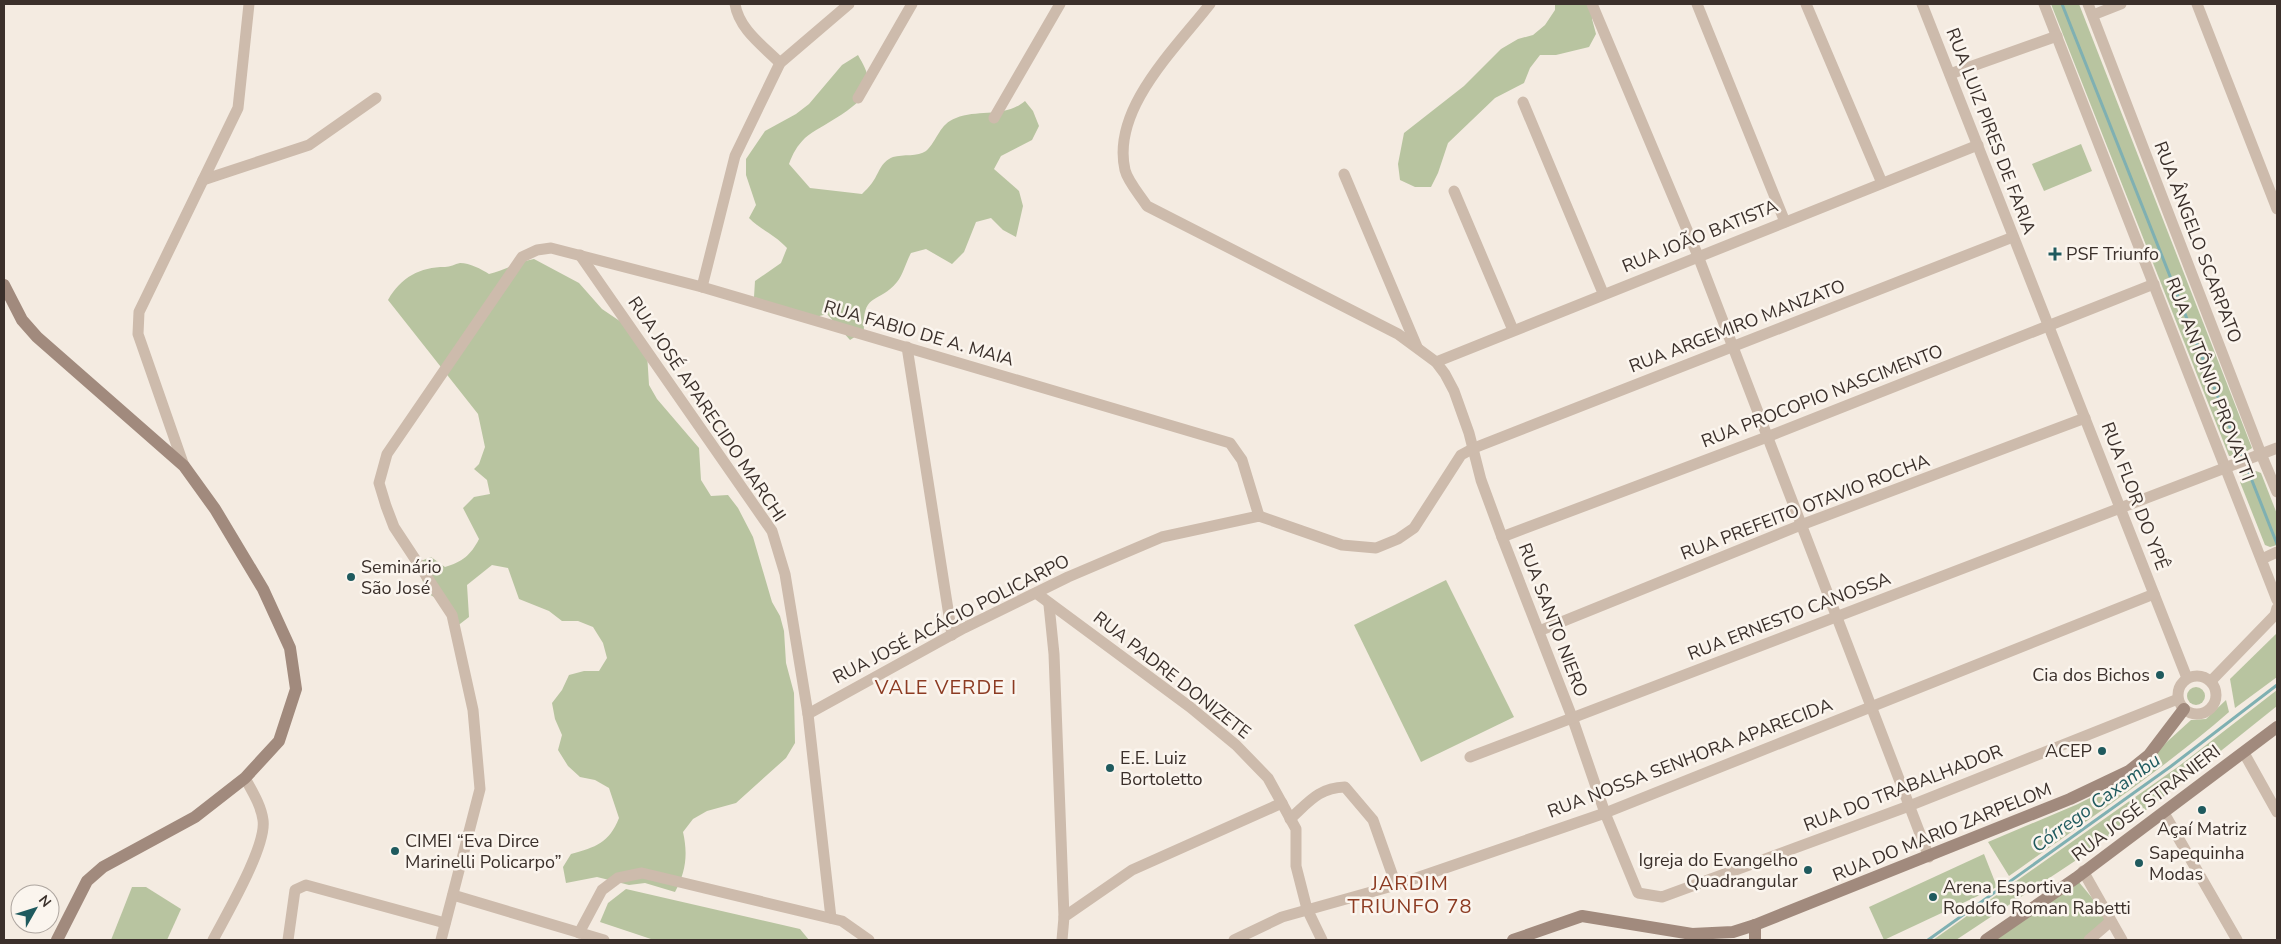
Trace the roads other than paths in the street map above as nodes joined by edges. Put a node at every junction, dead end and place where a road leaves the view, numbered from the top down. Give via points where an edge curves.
1 (249, 4) edge
2 (735, 4) edge
3 (849, 4) edge
4 (912, 4) edge
5 (1060, 4) edge
6 (1210, 4) edge
7 (1592, 4) edge
8 (1697, 4) edge
9 (1806, 4) edge
10 (1922, 4) edge
11 (2044, 4) edge
12 (2121, 4) edge
13 (2197, 4) edge
14 (2090, 9) edge
15 (2057, 36) junction
16 (780, 63) junction
17 (1950, 74) junction
18 (376, 98) dead end
19 (858, 98) dead end
20 (1523, 102) dead end
21 (994, 118) dead end
22 (1978, 145) junction
23 (1344, 174) dead end
24 (203, 180) junction
25 (1882, 183) junction
26 (1454, 191) dead end
27 (2277, 209) edge
28 (1785, 222) junction
29 (2013, 238) junction
30 (580, 255) junction
31 (1698, 256) junction
32 (2154, 284) junction
33 (4, 285) edge
34 (702, 287) junction
35 (1603, 294) junction
36 (2048, 328) junction
37 (1513, 330) junction
38 (1732, 346) junction
39 (1417, 347) junction
40 (907, 348) junction
41 (1436, 362) junction
42 (2085, 418) junction
43 (1768, 437) junction
44 (1474, 448) junction
45 (2277, 448) edge
46 (2261, 454) junction
47 (184, 466) junction
48 (2225, 467) junction
49 (2277, 492) edge
50 (2120, 507) junction
51 (1260, 516) junction
52 (1802, 526) junction
53 (1502, 537) junction
54 (2277, 552) edge
55 (2262, 559) junction
56 (1036, 593) junction
57 (2154, 594) junction
58 (2277, 600) edge
59 (1049, 605) junction
60 (2277, 608) edge
61 (1836, 616) junction
62 (1539, 631) junction
63 (952, 635) junction
64 (2187, 678) junction
65 (2211, 681) junction
66 (2181, 704) junction
67 (1871, 706) junction
68 (808, 714) junction
69 (1572, 717) junction
70 (2277, 727) edge
71 (2244, 753) junction
72 (1470, 757) dead end
73 (245, 778) junction
74 (1282, 803) junction
75 (1909, 806) junction
76 (2164, 812) junction
77 (2277, 812) edge
78 (1605, 813) junction
79 (1290, 819) junction
80 (1929, 857) junction
81 (2083, 871) junction
82 (1396, 884) junction
83 (1638, 893) joint
84 (453, 895) junction
85 (1307, 909) junction
86 (1064, 917) junction
87 (831, 918) junction
88 (2111, 921) junction
89 (445, 923) junction
90 (1755, 925) junction
91 (579, 933) junction
92 (57, 940) edge
93 (213, 940) edge
94 (291, 940) edge
95 (440, 940) edge
96 (604, 940) edge
97 (869, 940) edge
98 (1062, 940) edge
99 (1234, 940) edge
100 (1322, 940) edge
101 (1513, 940) edge
102 (1756, 940) edge
103 (1986, 940) edge
104 (2089, 940) edge
105 (2122, 940) edge
106 (2237, 940) edge

1 - 24 street via 238,108
2 - 16 street via 738,18 749,33
3 - 16 street
4 - 19 street
5 - 21 street
6 - 39 street, RUA SANTO NIERO via 1146,85 1128,120 1122,143 1125,171 1147,206 1398,334
7 - 31 street
8 - 28 street
9 - 25 street
10 - 17 street, RUA LUIZ PIRES DE FARIA
11 - 15 street, RUA ANTÔNIO PROVATTI
12 - 14 street
13 - 27 street
14 - 46 street, RUA ÂNGELO SCARPATO
15 - 17 street
15 - 32 street, RUA ANTÔNIO PROVATTI
16 - 34 street via 735,156
17 - 22 street, RUA LUIZ PIRES DE FARIA
18 - 24 street via 309,144
20 - 35 street
22 - 25 street, RUA JOÃO BATISTA
22 - 29 street, RUA LUIZ PIRES DE FARIA
23 - 39 street
24 - 47 street via 137,322 138,334
25 - 28 street, RUA JOÃO BATISTA
26 - 37 street
28 - 31 street, RUA JOÃO BATISTA
29 - 36 street, RUA LUIZ PIRES DE FARIA
29 - 38 street, RUA ARGEMIRO MANZATO
30 - 34 street, RUA FABIO DE A. MAIA
30 - 68 street, RUA JOSÉ APARECIDO MARCHI via 772,531 785,574
30 - 84 street, RUA FABIO DE A. MAIA via 551,248 522,257 387,454 379,483 394,527 452,615 473,710 480,789
31 - 35 street, RUA JOÃO BATISTA
31 - 38 street
32 - 36 street, RUA PROCOPIO NASCIMENTO
32 - 48 street, RUA ANTÔNIO PROVATTI
33 - 47 street via 22,320 37,337
34 - 40 street, RUA FABIO DE A. MAIA
35 - 37 street, RUA JOÃO BATISTA
36 - 42 street, RUA FLOR DO YPÊ
36 - 43 street, RUA PROCOPIO NASCIMENTO
37 - 41 street, RUA JOÃO BATISTA
38 - 43 street
38 - 44 street, RUA ARGEMIRO MANZATO
39 - 41 street, RUA SANTO NIERO
40 - 51 street, RUA FABIO DE A. MAIA via 1230,443 1242,460
40 - 63 street
41 - 44 street, RUA SANTO NIERO via 1454,391
42 - 50 street, RUA FLOR DO YPÊ
42 - 52 street, RUA PREFEITO OTAVIO ROCHA
43 - 52 street
43 - 53 street, RUA PROCOPIO NASCIMENTO
44 - 51 street via 1461,456 1414,528 1398,540 1376,548 1342,545
44 - 53 street, RUA SANTO NIERO via 1481,480
45 - 46 street, RUA ERNESTO CANOSSA
46 - 48 street, RUA ERNESTO CANOSSA
46 - 49 street, RUA ÂNGELO SCARPATO
47 - 73 street via 263,589 290,648 296,690 278,742
48 - 50 street, RUA ERNESTO CANOSSA
48 - 55 street, RUA ANTÔNIO PROVATTI
50 - 57 street, RUA FLOR DO YPÊ
50 - 61 street, RUA ERNESTO CANOSSA
51 - 56 street, RUA JOSÉ ACÁCIO POLICARPO via 1162,537
52 - 61 street
52 - 62 street, RUA PREFEITO OTAVIO ROCHA
53 - 62 street, RUA SANTO NIERO
54 - 55 street
55 - 58 street, RUA ANTÔNIO PROVATTI
56 - 59 street, RUA PADRE DONIZETE
56 - 63 street, RUA JOSÉ ACÁCIO POLICARPO
57 - 64 street, RUA FLOR DO YPÊ
57 - 67 street, RUA NOSSA SENHORA APARECIDA
59 - 74 street, RUA PADRE DONIZETE via 1089,631 1236,745 1268,778
59 - 86 street via 1054,654
60 - 65 street via 2275,616
61 - 67 street
61 - 69 street, RUA ERNESTO CANOSSA
62 - 69 street, RUA SANTO NIERO
63 - 68 street, RUA JOSÉ ACÁCIO POLICARPO
64 - 65 street via 2202,676
64 - 66 street via 2179,687
65 - 66 street via 2216,692 2211,708 2194,714
66 - 75 street, RUA DO TRABALHADOR
66 - 80 street, RUA DO MARIO ZARPELOM via 2149,754 2129,771
67 - 75 street
67 - 78 street, RUA NOSSA SENHORA APARECIDA
68 - 87 street, RUA JOSÉ APARECIDO MARCHI
69 - 72 street, RUA ERNESTO CANOSSA
69 - 78 street, RUA SANTO NIERO
70 - 71 street, RUA JOSÉ STRANIERI
71 - 76 street, RUA JOSÉ STRANIERI
71 - 77 street
73 - 92 street via 195,817 103,867 87,882
73 - 93 street via 264,821 261,840
74 - 79 street, RUA PADRE DONIZETE
74 - 86 street via 1132,870
75 - 80 street
75 - 83 street, RUA DO TRABALHADOR via 1662,897
76 - 81 street, RUA JOSÉ STRANIERI
76 - 106 street
78 - 82 street, RUA NOSSA SENHORA APARECIDA
78 - 83 street, RUA SANTO NIERO
79 - 82 street via 1329,788 1345,787 1373,820
79 - 85 street, RUA PADRE DONIZETE via 1296,829 1296,866
80 - 90 street, RUA DO MARIO ZARPELOM
81 - 88 street
81 - 103 street, RUA JOSÉ STRANIERI
82 - 85 street, RUA NOSSA SENHORA APARECIDA
84 - 89 street
84 - 91 street
85 - 99 street, RUA NOSSA SENHORA APARECIDA
85 - 100 street, RUA PADRE DONIZETE
86 - 98 street
87 - 91 street via 642,873 618,878 602,890
87 - 97 street via 842,921
88 - 104 street
88 - 105 street
89 - 94 street via 306,885 295,890
89 - 95 street
90 - 101 street, RUA DO MARIO ZARPELOM via 1733,932 1692,934 1582,916
90 - 102 street
91 - 96 street

